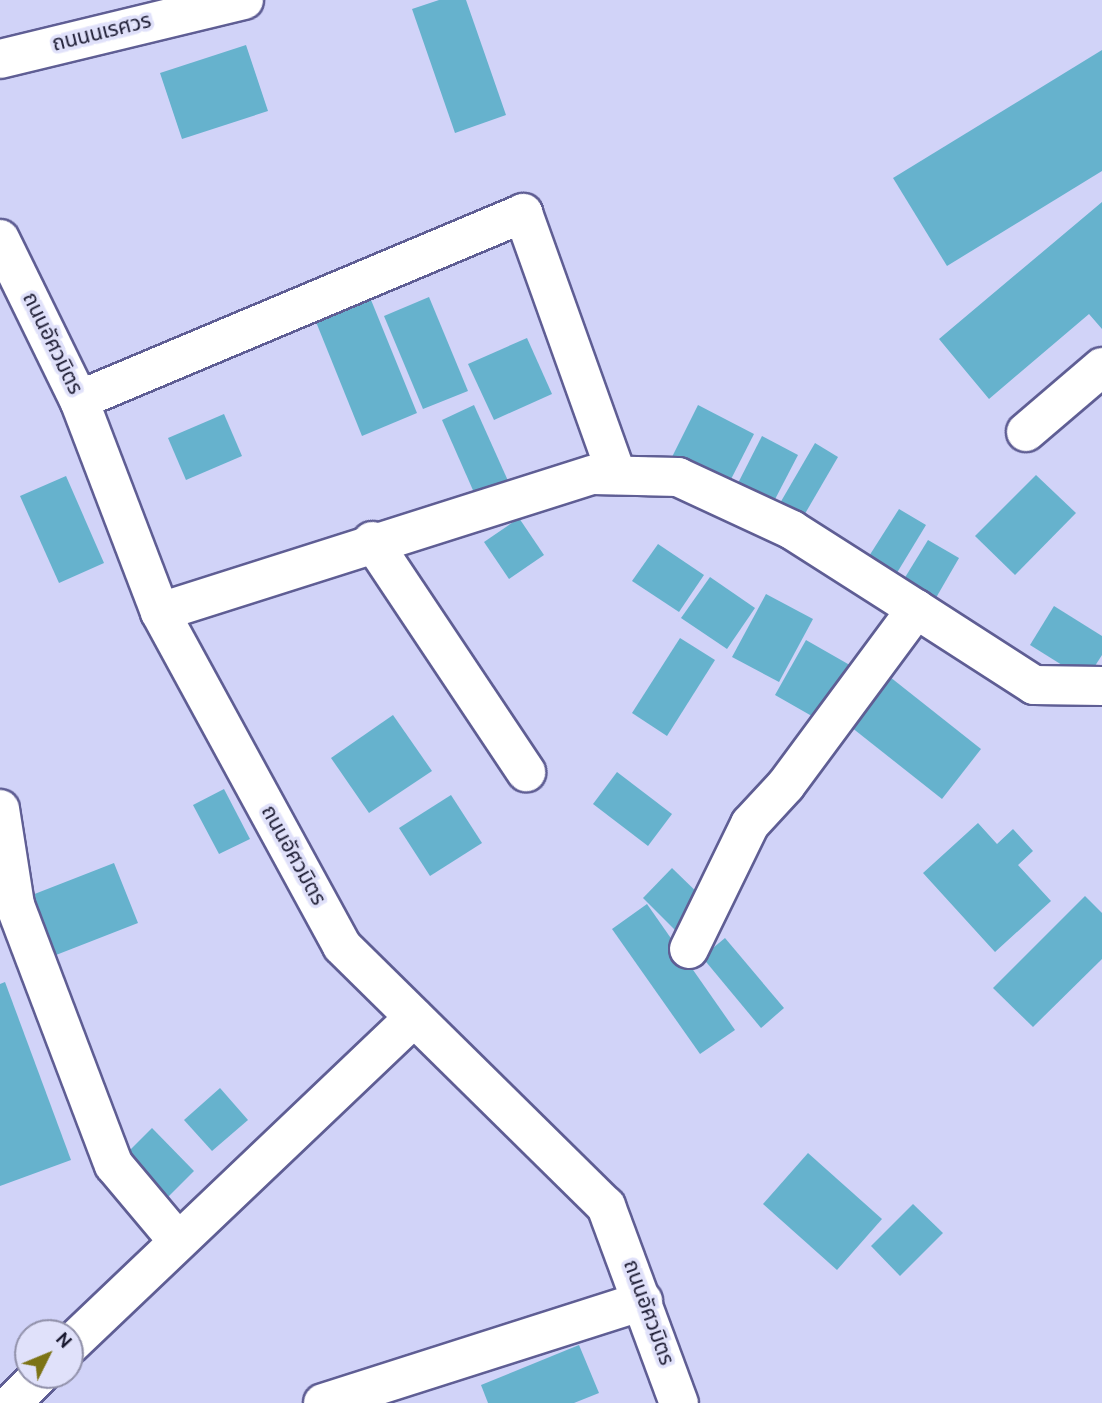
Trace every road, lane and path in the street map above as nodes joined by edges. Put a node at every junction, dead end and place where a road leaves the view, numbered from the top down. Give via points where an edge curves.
1 (244, 0) edge
2 (0, 59) edge
3 (0, 239) edge
4 (1102, 367) edge
5 (79, 400) junction
6 (1026, 432) dead end
7 (617, 475) junction
8 (372, 541) junction
9 (916, 609) junction
10 (160, 612) junction
11 (1102, 686) edge
12 (526, 772) dead end
13 (0, 808) edge
14 (7, 906) edge
15 (689, 948) dead end
16 (414, 1017) junction
17 (176, 1239) junction
18 (643, 1301) junction
19 (84, 1331) edge
20 (26, 1389) edge
21 (12, 1403) edge
22 (323, 1403) edge
23 (679, 1403) edge

1 - 2 street, ถนนนเรศวร
3 - 5 street, ถนนอัศวมิตร
4 - 6 street
5 - 7 street via 523,213
5 - 10 street, ถนนอัศวมิตร
7 - 8 street via 593,475
7 - 9 street via 678,477 792,530
8 - 10 street
8 - 12 street
9 - 11 street via 1034,685
9 - 15 street via 786,785 750,824
10 - 16 street, ถนนอัศวมิตร via 342,946
13 - 14 street
14 - 17 street via 114,1165
16 - 17 street
16 - 18 street, ถนนอัศวมิตร via 606,1206
17 - 19 street
18 - 22 street
18 - 23 street, ถนนอัศวมิตร
20 - 21 street

